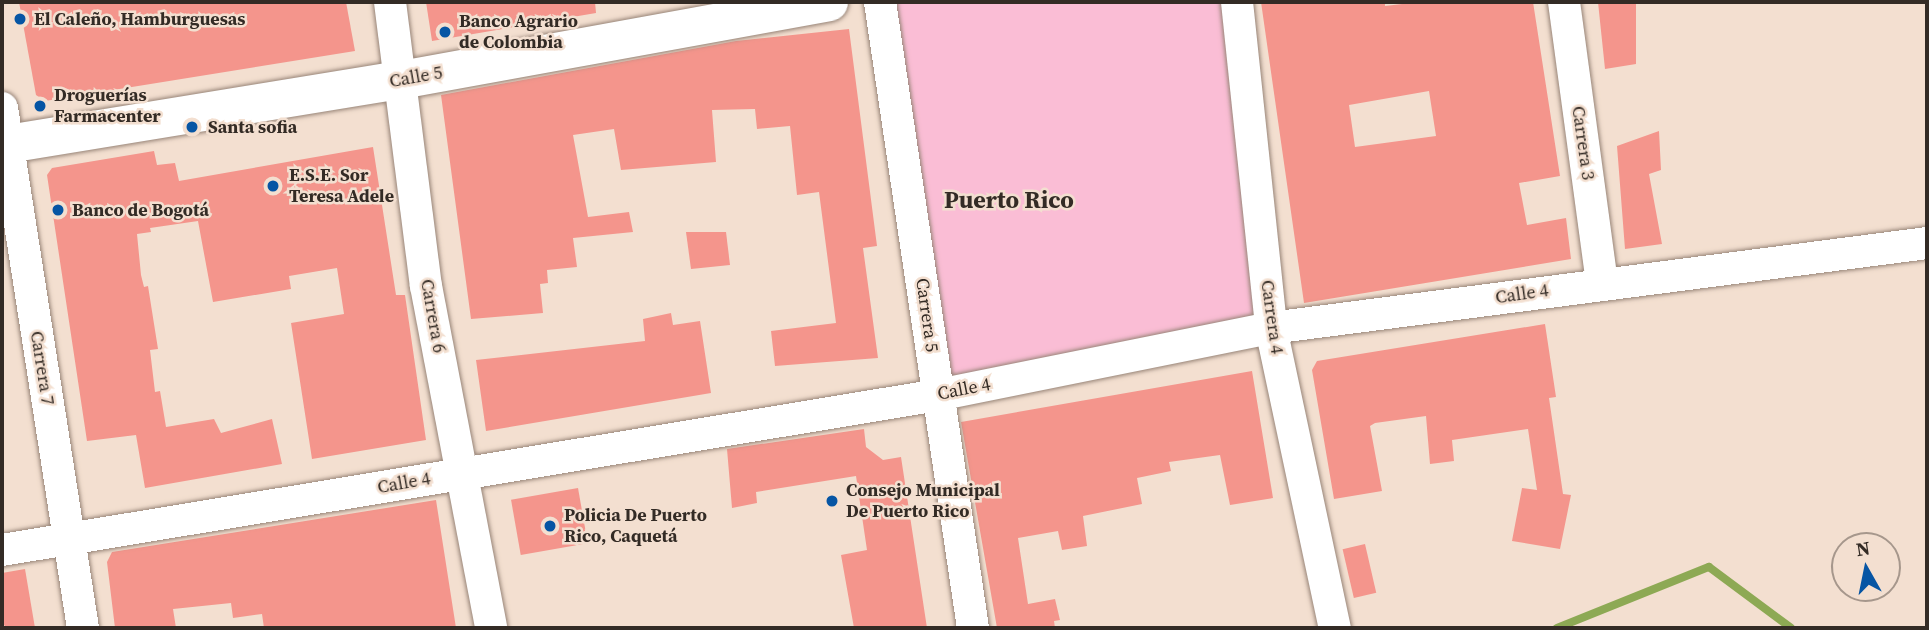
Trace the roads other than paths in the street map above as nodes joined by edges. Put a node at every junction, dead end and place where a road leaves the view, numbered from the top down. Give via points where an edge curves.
1 (390, 2) edge
2 (829, 2) edge
3 (880, 2) edge
4 (1237, 2) edge
5 (1564, 2) edge
6 (401, 80) junction
7 (4, 132) edge
8 (1927, 243) edge
9 (1602, 284) junction
10 (1271, 328) junction
11 (938, 395) junction
12 (463, 473) junction
13 (68, 539) junction
14 (2, 550) edge
15 (1334, 617) edge
16 (83, 628) edge
17 (491, 628) edge
18 (973, 628) edge

1 - 6 street, Carrera 6
2 - 6 street, Calle 5
3 - 11 street, Carrera 5
4 - 10 street, Carrera 4
5 - 9 street, Carrera 3
6 - 7 street, Calle 5
6 - 12 street, Carrera 6 via 426,286
7 - 13 street, Carrera 7
8 - 9 street, Calle 4
9 - 10 street, Calle 4
10 - 11 street, Calle 4
10 - 15 street, Carrera 4
11 - 12 street, Calle 4
11 - 18 street, Carrera 5
12 - 13 street, Calle 4
12 - 17 street, Carrera 6
13 - 14 street, Calle 4
13 - 16 street, Carrera 7

